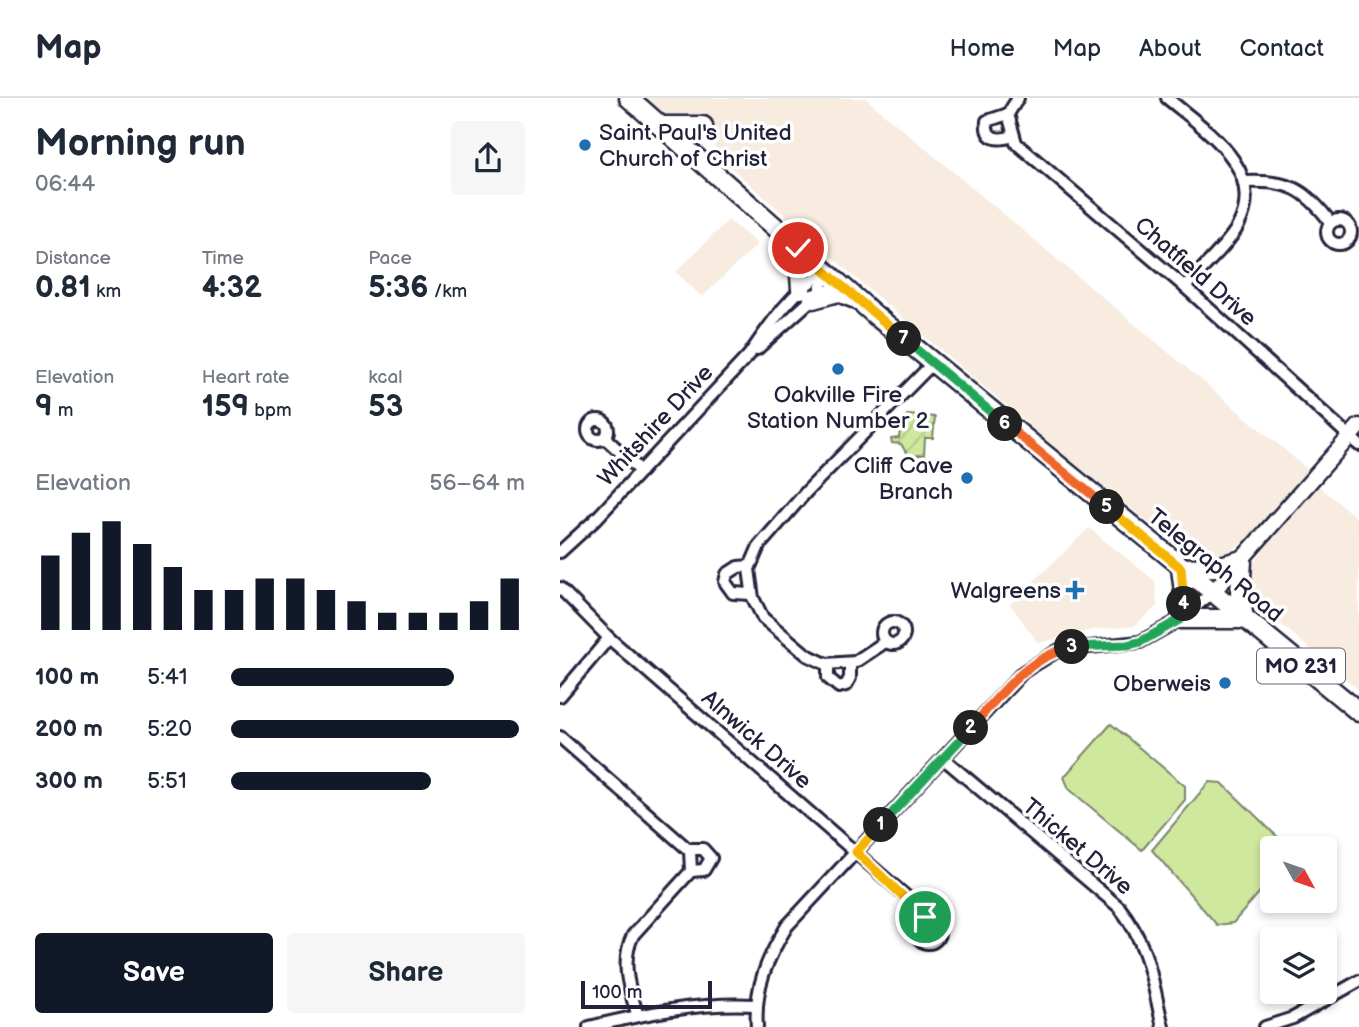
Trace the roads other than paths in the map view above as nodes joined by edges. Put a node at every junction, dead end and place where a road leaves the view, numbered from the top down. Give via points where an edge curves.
1 (629, 98) edge
2 (1018, 98) edge
3 (1167, 98) edge
4 (1008, 114) junction
5 (660, 126) junction
6 (703, 126) dead end
7 (1011, 131) junction
8 (1245, 182) junction
9 (1331, 223) dead end
10 (798, 248) junction
11 (825, 272) junction
12 (1185, 287) junction
13 (807, 294) junction
14 (856, 299) junction
15 (933, 363) junction
16 (1356, 436) edge
17 (605, 438) dead end
18 (641, 471) junction
19 (560, 552) edge
20 (1242, 560) junction
21 (750, 566) junction
22 (1181, 568) junction
23 (560, 588) edge
24 (1212, 593) junction
25 (752, 594) junction
26 (1181, 619) junction
27 (1244, 619) junction
28 (609, 638) junction
29 (886, 642) dead end
30 (850, 663) junction
31 (828, 664) junction
32 (560, 696) edge
33 (1359, 712) edge
34 (560, 737) edge
35 (944, 759) junction
36 (689, 849) junction
37 (856, 852) junction
38 (691, 871) junction
39 (925, 921) dead end
40 (1359, 981) edge
41 (755, 1005) junction
42 (638, 1016) junction
43 (1294, 1023) edge
44 (589, 1027) edge
45 (757, 1027) edge
46 (1163, 1027) edge
47 (1265, 1027) edge

1 - 5 main road, Telegraph Road / MO 231
2 - 4 street
3 - 8 street via 1222,144
4 - 7 street
4 - 7 street via 987,121 986,130 998,140
5 - 6 main road
5 - 10 main road, Telegraph Road / MO 231
7 - 12 street, Chatfield Drive via 1016,142
8 - 9 street via 1285,183 1304,193
8 - 12 street via 1238,226
10 - 11 main road, Telegraph Road / MO 231
10 - 13 main road
11 - 13 street, Whitshire Drive via 819,293
11 - 14 main road, Telegraph Road / MO 231
12 - 16 street, Chatfield Drive
13 - 14 main road via 838,292
13 - 18 street, Whitshire Drive
14 - 15 main road, Telegraph Road / MO 231
15 - 21 street via 807,491 759,546
15 - 22 main road, Telegraph Road / MO 231
16 - 20 street
17 - 18 street
18 - 19 street, Whitshire Drive
20 - 22 main road via 1217,567
20 - 24 street
20 - 27 main road
21 - 25 street
21 - 25 street via 738,567 725,582 733,593
22 - 24 main road, Telegraph Road / MO 231
22 - 26 main road
23 - 28 street, Alnwick Drive
24 - 26 street
24 - 27 main road, Telegraph Road / MO 231
25 - 31 street via 763,618 807,655
26 - 27 main road
26 - 35 street via 1140,642 1080,645 1038,661 996,699
27 - 33 main road, Telegraph Road / MO 231
28 - 32 street
28 - 37 street, Alnwick Drive
29 - 30 street
30 - 31 street
30 - 31 street via 850,678 839,687 828,678
34 - 36 street
35 - 37 street
35 - 46 street, Thicket Drive via 1119,907 1143,946
36 - 38 street
36 - 38 street via 703,849 711,858 704,870
37 - 39 street, Alnwick Drive via 915,905
37 - 41 street via 787,926 763,971
38 - 42 street via 628,946 628,987
40 - 43 street
41 - 42 street via 725,1004
41 - 45 street
42 - 44 street
43 - 47 street

